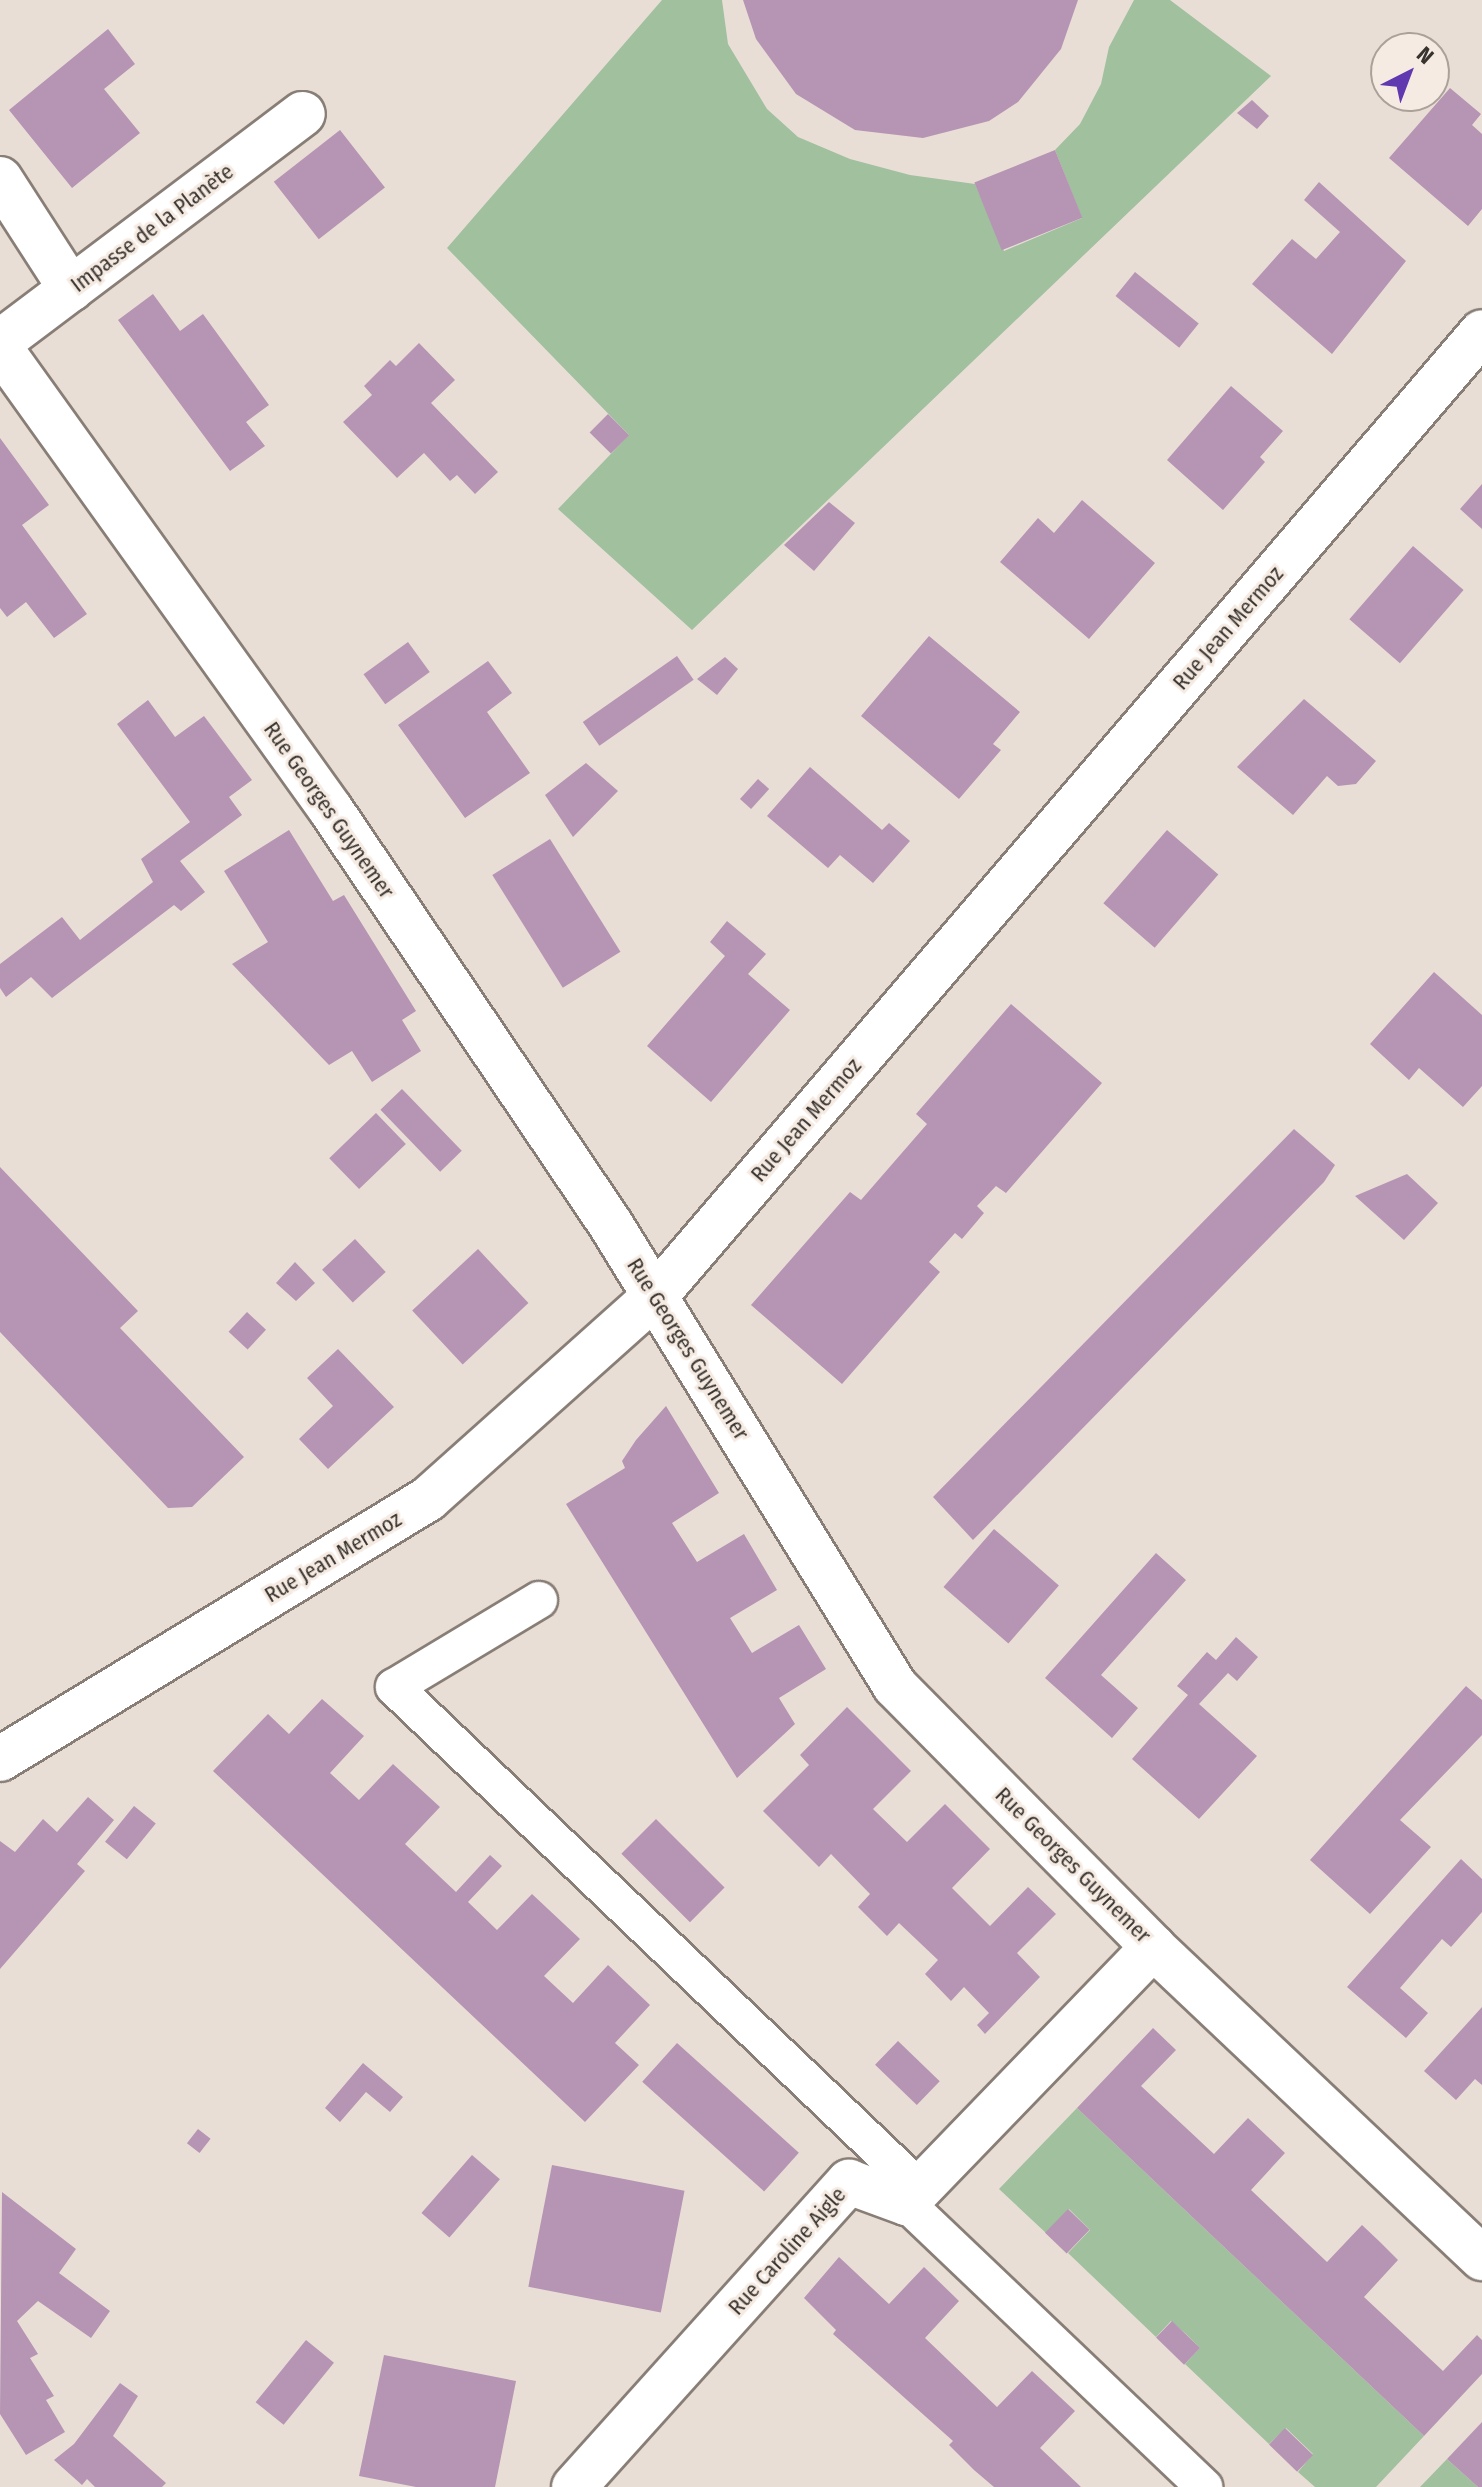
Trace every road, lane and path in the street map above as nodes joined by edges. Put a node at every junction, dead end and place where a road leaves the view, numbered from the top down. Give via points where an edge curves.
1 (303, 114) dead end
2 (0, 179) edge
3 (71, 289) junction
4 (1482, 332) edge
5 (0, 345) edge
6 (657, 1294) junction
7 (539, 1600) dead end
8 (0, 1759) edge
9 (1153, 1947) junction
10 (913, 2196) junction
11 (1482, 2258) edge
12 (574, 2487) edge
13 (1204, 2487) edge

1 - 3 street, Impasse de la Planète
2 - 3 street
3 - 5 street, Impasse de la Planète
4 - 6 street, Rue Jean Mermoz
5 - 6 street, Rue Georges Guynemer via 331,810
6 - 8 street, Rue Jean Mermoz via 428,1499
6 - 9 street, Rue Georges Guynemer via 895,1686
7 - 10 lane via 394,1687
9 - 10 street
9 - 11 street, Rue Georges Guynemer
10 - 12 street, Rue Caroline Aigle via 849,2182
10 - 13 lane

